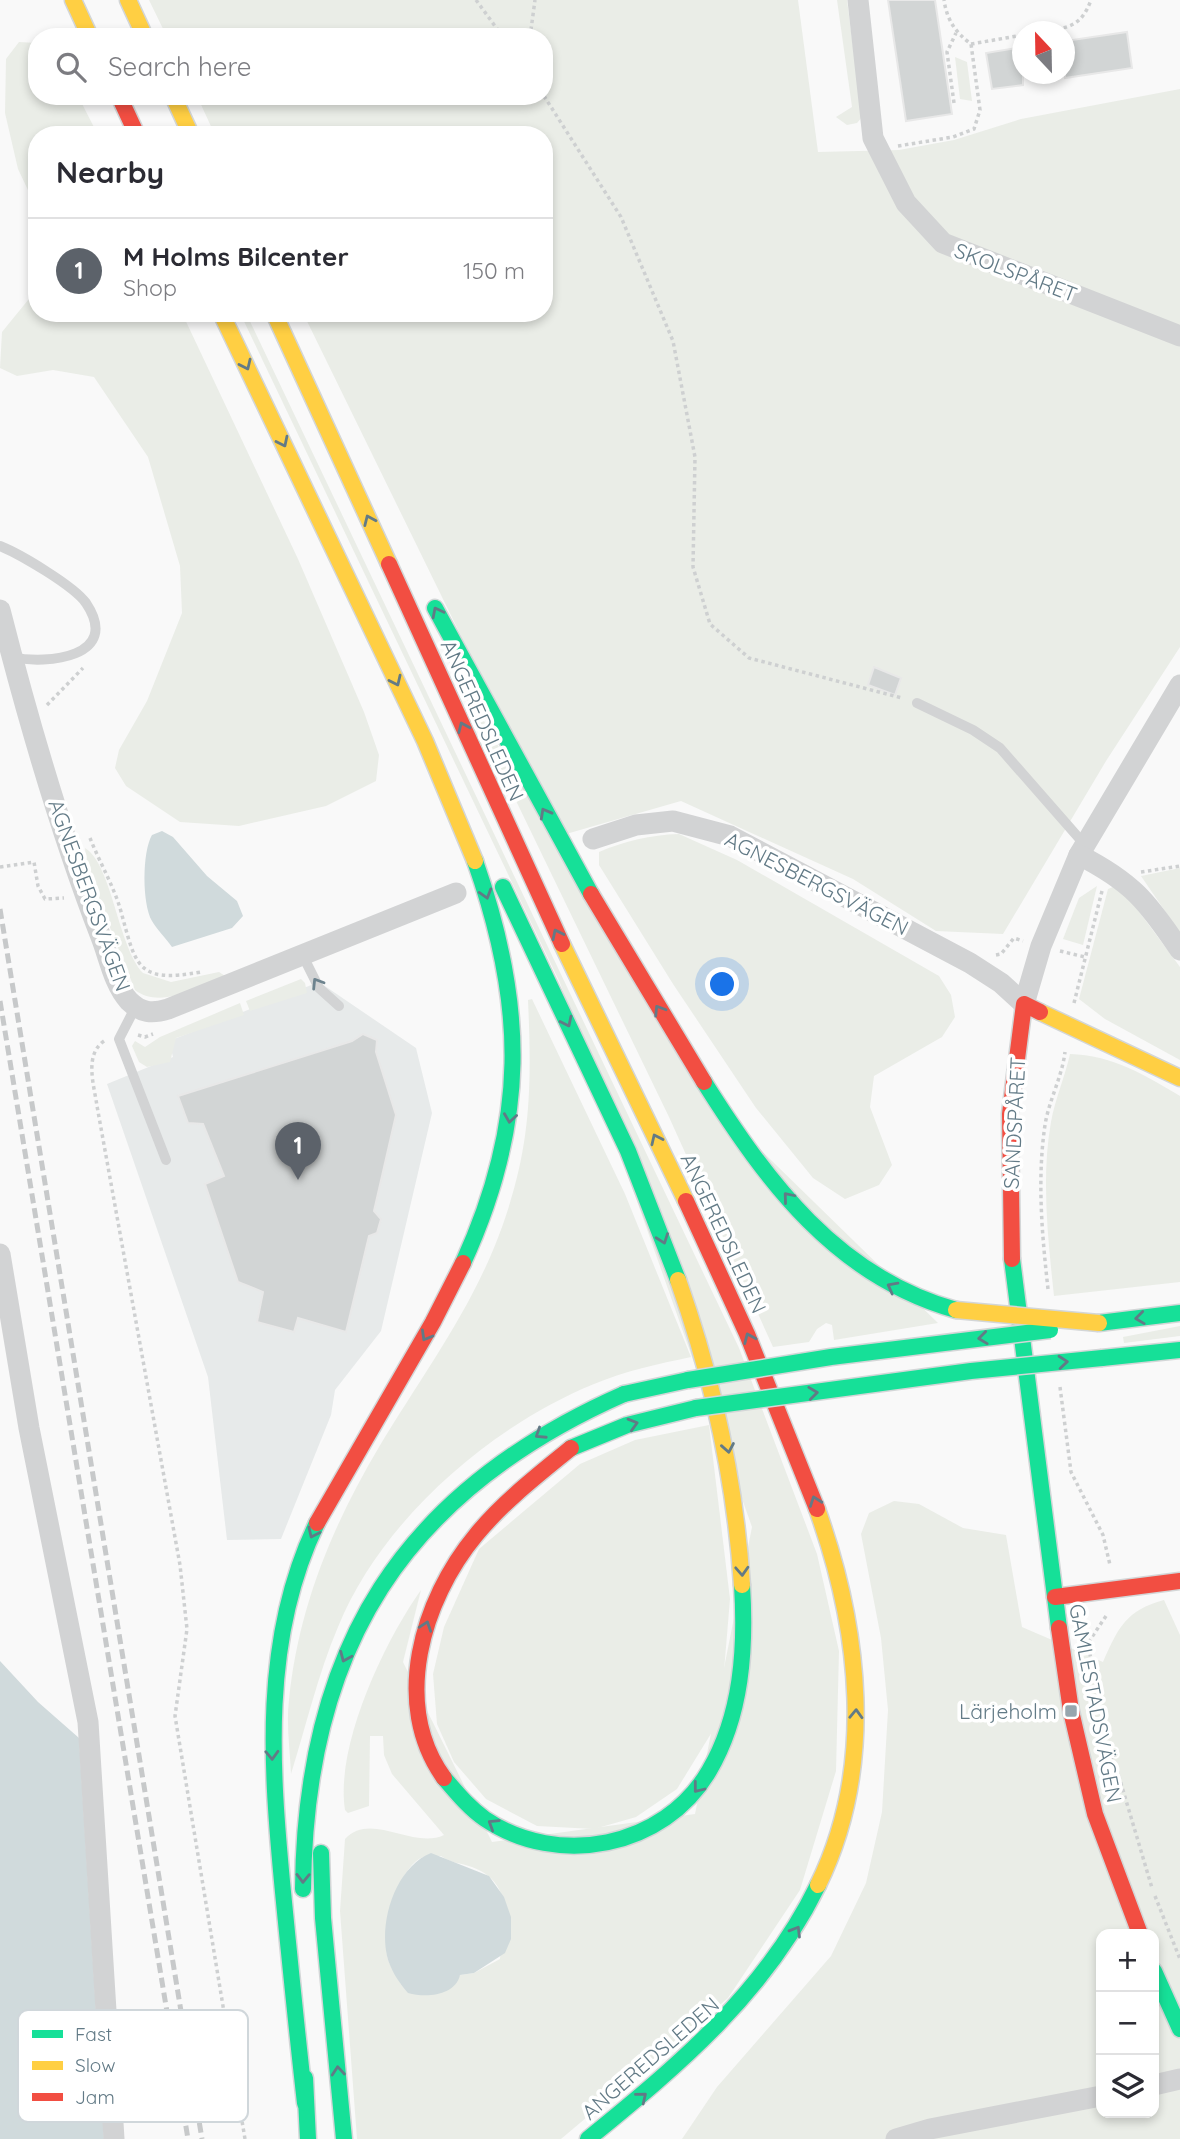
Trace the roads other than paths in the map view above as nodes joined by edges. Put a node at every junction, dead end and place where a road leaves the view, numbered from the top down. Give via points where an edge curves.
1 (73, 0) edge
2 (128, 0) edge
3 (858, 0) edge
4 (86, 28) edge
5 (141, 28) edge
6 (123, 105) edge
7 (177, 105) edge
8 (133, 126) edge
9 (187, 126) edge
10 (225, 322) edge
11 (278, 322) edge
12 (1180, 336) edge
13 (303, 375) junction
14 (370, 483) dead end
15 (0, 546) edge
16 (430, 598) dead end
17 (0, 610) edge
18 (12, 657) junction
19 (1180, 685) edge
20 (917, 703) road end
21 (416, 724) junction
22 (593, 839) dead end
23 (1082, 850) junction
24 (456, 893) dead end
25 (1180, 950) edge
26 (303, 956) junction
27 (1024, 1004) junction
28 (136, 1006) junction
29 (339, 1006) dead end
30 (1180, 1078) edge
31 (166, 1160) dead end
32 (0, 1254) edge
33 (1175, 1312) edge
34 (1099, 1324) junction
35 (1180, 1350) edge
36 (571, 1448) junction
37 (480, 1505) dead end
38 (1180, 1581) edge
39 (1055, 1597) junction
40 (337, 1741) dead end
41 (327, 1796) dead end
42 (324, 1817) dead end
43 (303, 1911) dead end
44 (1138, 1929) edge
45 (306, 1951) dead end
46 (1159, 1981) edge
47 (106, 2010) edge
48 (1180, 2029) edge
49 (1180, 2080) edge
50 (1159, 2084) edge
51 (1096, 2097) edge
52 (305, 2104) junction
53 (308, 2139) edge
54 (344, 2139) edge
55 (588, 2139) edge
56 (896, 2139) edge

1 - 4 main road
2 - 5 main road
3 - 12 street, SKOLSPÅRET via 873,138 906,203 943,243
6 - 8 main road
7 - 9 main road
10 -> 21 main road
11 - 13 main road, ANGEREDSLEDEN
13 - 14 main road via 341,426
55 -> 13 main road, ANGEREDSLEDEN via 713,2035 763,1979 803,1918 821,1880 849,1782 857,1709 852,1632 827,1533 747,1332 543,903
15 - 18 lane via 76,593 92,615 94,630 79,654 58,660
34 -> 16 main road, bridge via 956,1310 893,1289 814,1228 753,1151 626,956
17 - 18 street, AGNESBERGSVÄGEN
18 - 28 street, AGNESBERGSVÄGEN via 89,905 121,990
19 - 23 street, SANDSPÅRET
20 - 23 lane via 1000,748
21 -> 36 main road via 475,828 636,1167 704,1350 737,1503 744,1637 737,1702 723,1747 697,1790 663,1821 617,1842 588,1847 522,1839 466,1804 446,1782 426,1746 415,1689 424,1629 450,1570 489,1520
21 -> 52 main road via 485,887 504,960 514,1035 512,1102 499,1173 474,1244 327,1506 299,1567 281,1633 273,1695 273,1779
22 - 27 street, AGNESBERGSVÄGEN via 636,825 673,821 730,836 970,963
23 - 25 street via 1140,894
23 - 27 street, SANDSPÅRET via 1041,946
24 - 26 street, AGNESBERGSVÄGEN
26 - 28 street, AGNESBERGSVÄGEN via 159,1012
29 -> 26 lane via 319,988
27 - 30 main road
27 - 39 main road, SANDSPÅRET via 1010,1114 1010,1241
28 - 31 lane via 119,1039
32 - 47 street via 29,1428 88,1722
33 -> 34 main road
34 -> 43 main road, bridge via 831,1357 624,1394 566,1419 497,1464 412,1545 384,1583 349,1646 321,1724 307,1807
36 -> 35 main road, bridge via 627,1425 696,1408 971,1371
36 - 37 main road via 523,1473
38 - 39 main road
39 - 44 main road, GAMLESTADSVÄGEN via 1071,1711 1095,1814
40 - 41 main road
54 -> 42 main road via 323,1918
45 - 52 main road
46 - 48 main road
49 - 50 street
51 - 56 street
52 - 53 main road

